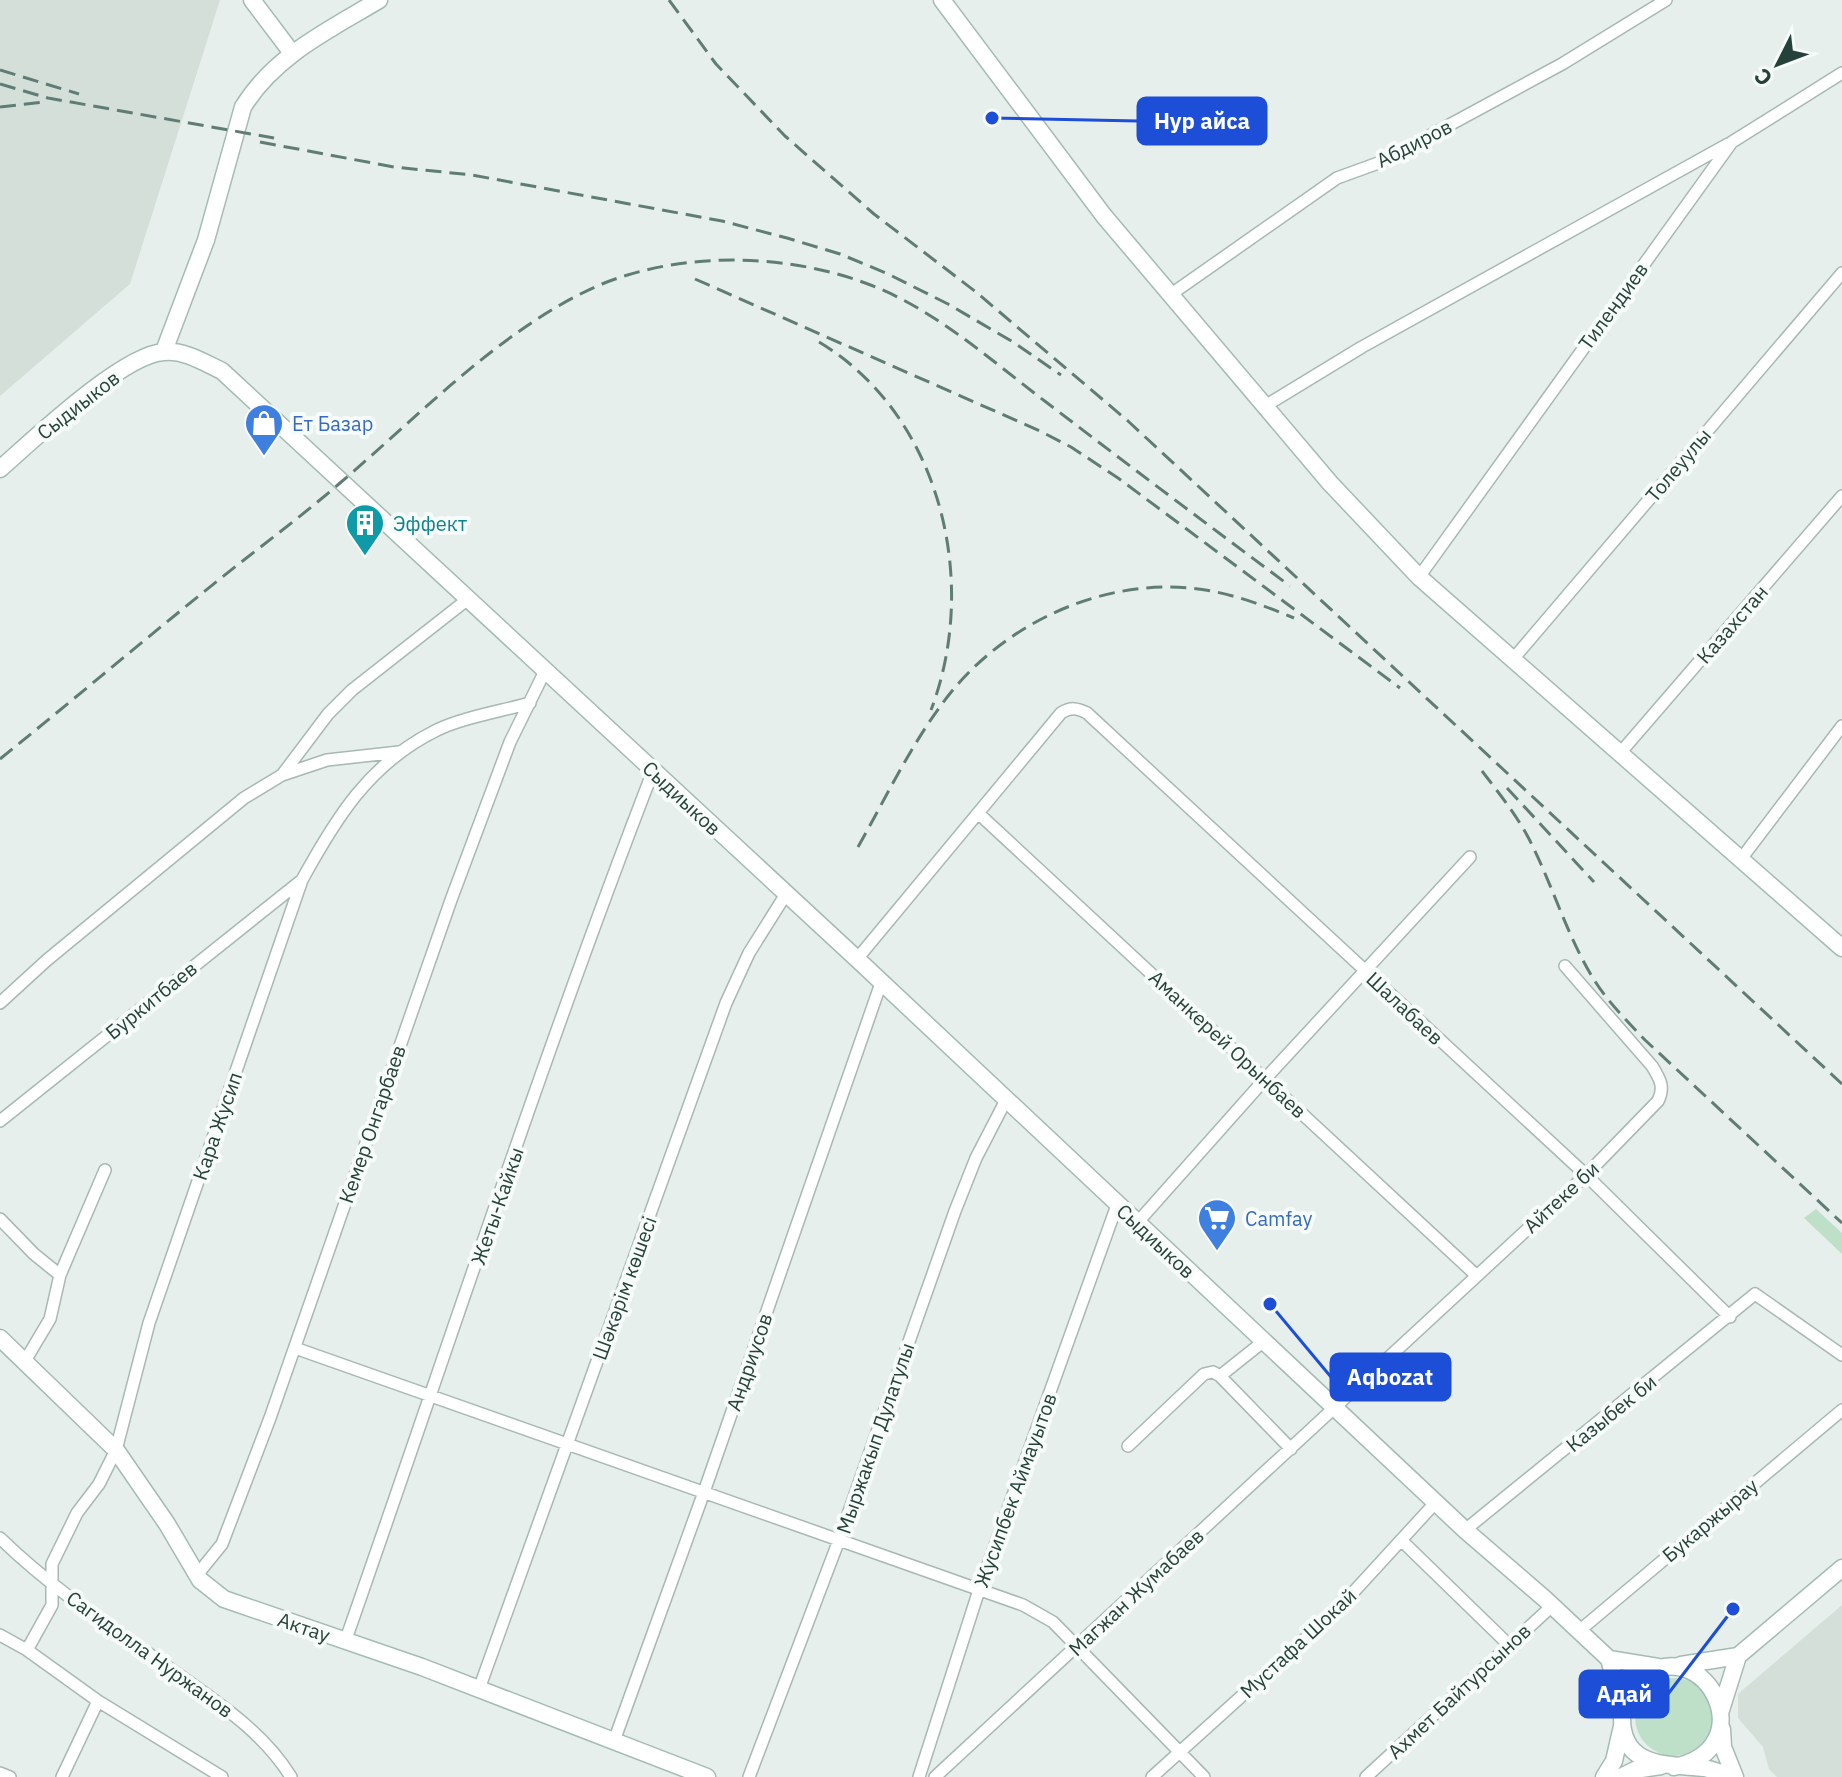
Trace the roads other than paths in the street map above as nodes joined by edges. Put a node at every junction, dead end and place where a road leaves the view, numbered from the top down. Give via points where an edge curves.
1 (252, 0) edge
2 (379, 0) edge
3 (942, 0) edge
4 (1666, 0) edge
5 (292, 53) junction
6 (1842, 73) edge
7 (1732, 142) junction
8 (1842, 273) edge
9 (1170, 295) junction
10 (164, 351) junction
11 (1265, 406) junction
12 (0, 469) edge
13 (1842, 496) edge
14 (1419, 577) junction
15 (468, 599) junction
16 (1514, 658) junction
17 (545, 671) junction
18 (530, 703) junction
19 (1842, 726) edge
20 (400, 752) junction
21 (1621, 752) junction
22 (653, 771) junction
23 (282, 775) junction
24 (978, 813) junction
25 (1470, 857) dead end
26 (1741, 859) junction
27 (302, 880) junction
28 (786, 894) junction
29 (1842, 948) edge
30 (857, 959) junction
31 (1565, 966) dead end
32 (1365, 971) junction
33 (881, 983) junction
34 (0, 1003) edge
35 (1265, 1079) junction
36 (1006, 1100) junction
37 (0, 1121) edge
38 (105, 1170) dead end
39 (1586, 1175) junction
40 (1117, 1205) junction
41 (0, 1219) edge
42 (1137, 1223) junction
43 (60, 1275) junction
44 (1477, 1276) junction
45 (1730, 1317) junction
46 (0, 1338) edge
47 (1264, 1341) junction
48 (295, 1348) junction
49 (1842, 1355) edge
50 (25, 1361) junction
51 (1220, 1376) junction
52 (431, 1397) junction
53 (1336, 1407) junction
54 (1842, 1410) edge
55 (568, 1444) junction
56 (1128, 1446) dead end
57 (1291, 1449) junction
58 (116, 1450) junction
59 (704, 1492) junction
60 (1436, 1502) junction
61 (1465, 1530) junction
62 (0, 1538) edge
63 (839, 1540) junction
64 (1401, 1540) junction
65 (1842, 1568) edge
66 (197, 1575) junction
67 (52, 1584) junction
68 (979, 1590) junction
69 (1552, 1606) junction
70 (1579, 1631) junction
71 (0, 1635) edge
72 (345, 1642) junction
73 (1509, 1645) junction
74 (1077, 1646) junction
75 (27, 1650) junction
76 (1738, 1656) junction
77 (1609, 1659) junction
78 (1665, 1667) junction
79 (479, 1689) junction
80 (98, 1701) junction
81 (1622, 1716) junction
82 (1721, 1716) junction
83 (614, 1741) junction
84 (1180, 1751) junction
85 (1668, 1766) junction
86 (0, 1773) edge
87 (10, 1777) edge
88 (62, 1777) edge
89 (222, 1777) edge
90 (291, 1777) edge
91 (707, 1777) edge
92 (749, 1777) edge
93 (919, 1777) edge
94 (935, 1777) edge
95 (1152, 1777) edge
96 (1204, 1777) edge
97 (1366, 1777) edge
98 (1604, 1777) edge
99 (1621, 1777) edge
100 (1734, 1777) edge

1 - 5 street
2 - 5 street
3 - 9 street
4 - 9 street, Абдиров via 1548,72 1381,162 1337,178
5 - 10 street via 243,107 206,240
6 - 7 street, Тилендиев
7 - 11 street
7 - 14 street, Тилендиев
8 - 16 street, Толеуулы
9 - 11 street
10 - 12 street, Сыдиыков via 117,372
10 - 15 street, Сыдиыков via 222,371
11 - 14 street
13 - 21 street, Казахстан
14 - 16 street
15 - 17 street, Сыдиыков
15 - 23 street via 352,690
16 - 21 street
17 - 18 street, Кемер Онгарбаев
17 - 22 street, Сыдиыков
18 - 20 street, Кара Жусип via 437,729
18 - 48 street, Кемер Онгарбаев via 510,742 451,900
19 - 26 street
20 - 23 street via 327,760
20 - 27 street, Кара Жусип via 366,781 330,829
21 - 26 street
22 - 28 street, Сыдиыков
22 - 52 street, Жеты-Кайкы
23 - 34 street via 232,808
24 - 30 street
24 - 32 street, Шалабаев via 1061,713 1073,708 1087,713
24 - 35 street, Аманкерей Орынбаев
25 - 32 street
26 - 29 street
27 - 37 street, Буркитбаев
27 - 58 street, Кара Жусип via 149,1323
28 - 30 street, Сыдиыков
28 - 55 street, Шәкәрім көшесі via 726,1003
30 - 33 street, Сыдиыков
31 - 39 street, Айтеке би via 1652,1066 1663,1090
32 - 35 street
32 - 39 street, Шалабаев
33 - 36 street, Сыдиыков
33 - 59 street, Андриусов
35 - 42 street
35 - 44 street, Аманкерей Орынбаев
36 - 40 street, Сыдиыков
36 - 63 street, Мыржакып Дулатулы via 955,1211
38 - 43 street
39 - 44 street, Айтеке би
39 - 45 street, Шалабаев
40 - 42 street, Сыдиыков
40 - 68 street, Жусипбек Аймауытов
41 - 43 street
42 - 47 street, Сыдиыков
43 - 50 street via 50,1319
44 - 53 street, Айтеке би
45 - 49 street, Казыбек би via 1755,1294
45 - 61 street, Казыбек би
46 - 50 street, Актау
47 - 51 street
47 - 53 street, Сыдиыков
48 - 52 street
48 - 66 street, Кемер Онгарбаев via 222,1544
50 - 58 street, Актау
51 - 56 street via 1204,1374
51 - 57 street
52 - 55 street
52 - 72 street, Жеты-Кайкы
53 - 57 street, Магжан Жумабаев
53 - 60 street, Сыдиыков
54 - 70 street, Букаржырау
55 - 59 street
55 - 79 street, Шәкәрім көшесі
57 - 74 street, Магжан Жумабаев
58 - 66 street, Актау
58 - 67 street, Кара Жусип via 52,1564
59 - 63 street
59 - 83 street, Андриусов
60 - 61 street, Сыдиыков
60 - 64 street, Мустафа Шокай
61 - 69 street, Сыдиыков
62 - 67 street, Сагидолла Нуржанов
63 - 68 street
63 - 92 street, Мыржакып Дулатулы
64 - 73 street
64 - 84 street, Мустафа Шокай via 1337,1610
65 - 76 street
66 - 72 street, Актау via 224,1599
67 - 75 street, Кара Жусип via 52,1605
67 - 90 street, Сагидолла Нуржанов via 240,1719 280,1758
68 - 74 street via 1053,1622
68 - 93 street, Жусипбек Аймауытов
69 - 70 street, Сыдиыков
69 - 73 street, Ахмет Байтурсынов
70 - 77 street, Сыдиыков
71 - 75 street
72 - 79 street, Актау
73 - 97 street, Ахмет Байтурсынов
74 - 84 street
74 - 94 street, Магжан Жумабаев
75 - 80 street
76 - 78 street
76 - 82 street
77 - 78 street
77 - 81 street
78 - 81 street via 1637,1681 1627,1693
78 - 82 street via 1696,1673 1708,1683
79 - 83 street, Актау
80 - 88 street
80 - 89 street
81 - 85 street via 1635,1752
81 - 98 street via 1614,1761
82 - 85 street via 1712,1747 1688,1764
82 - 100 street via 1723,1747
83 - 91 street, Актау
84 - 95 street, Мустафа Шокай
84 - 96 street
85 - 99 street
85 - 100 street
86 - 87 street

